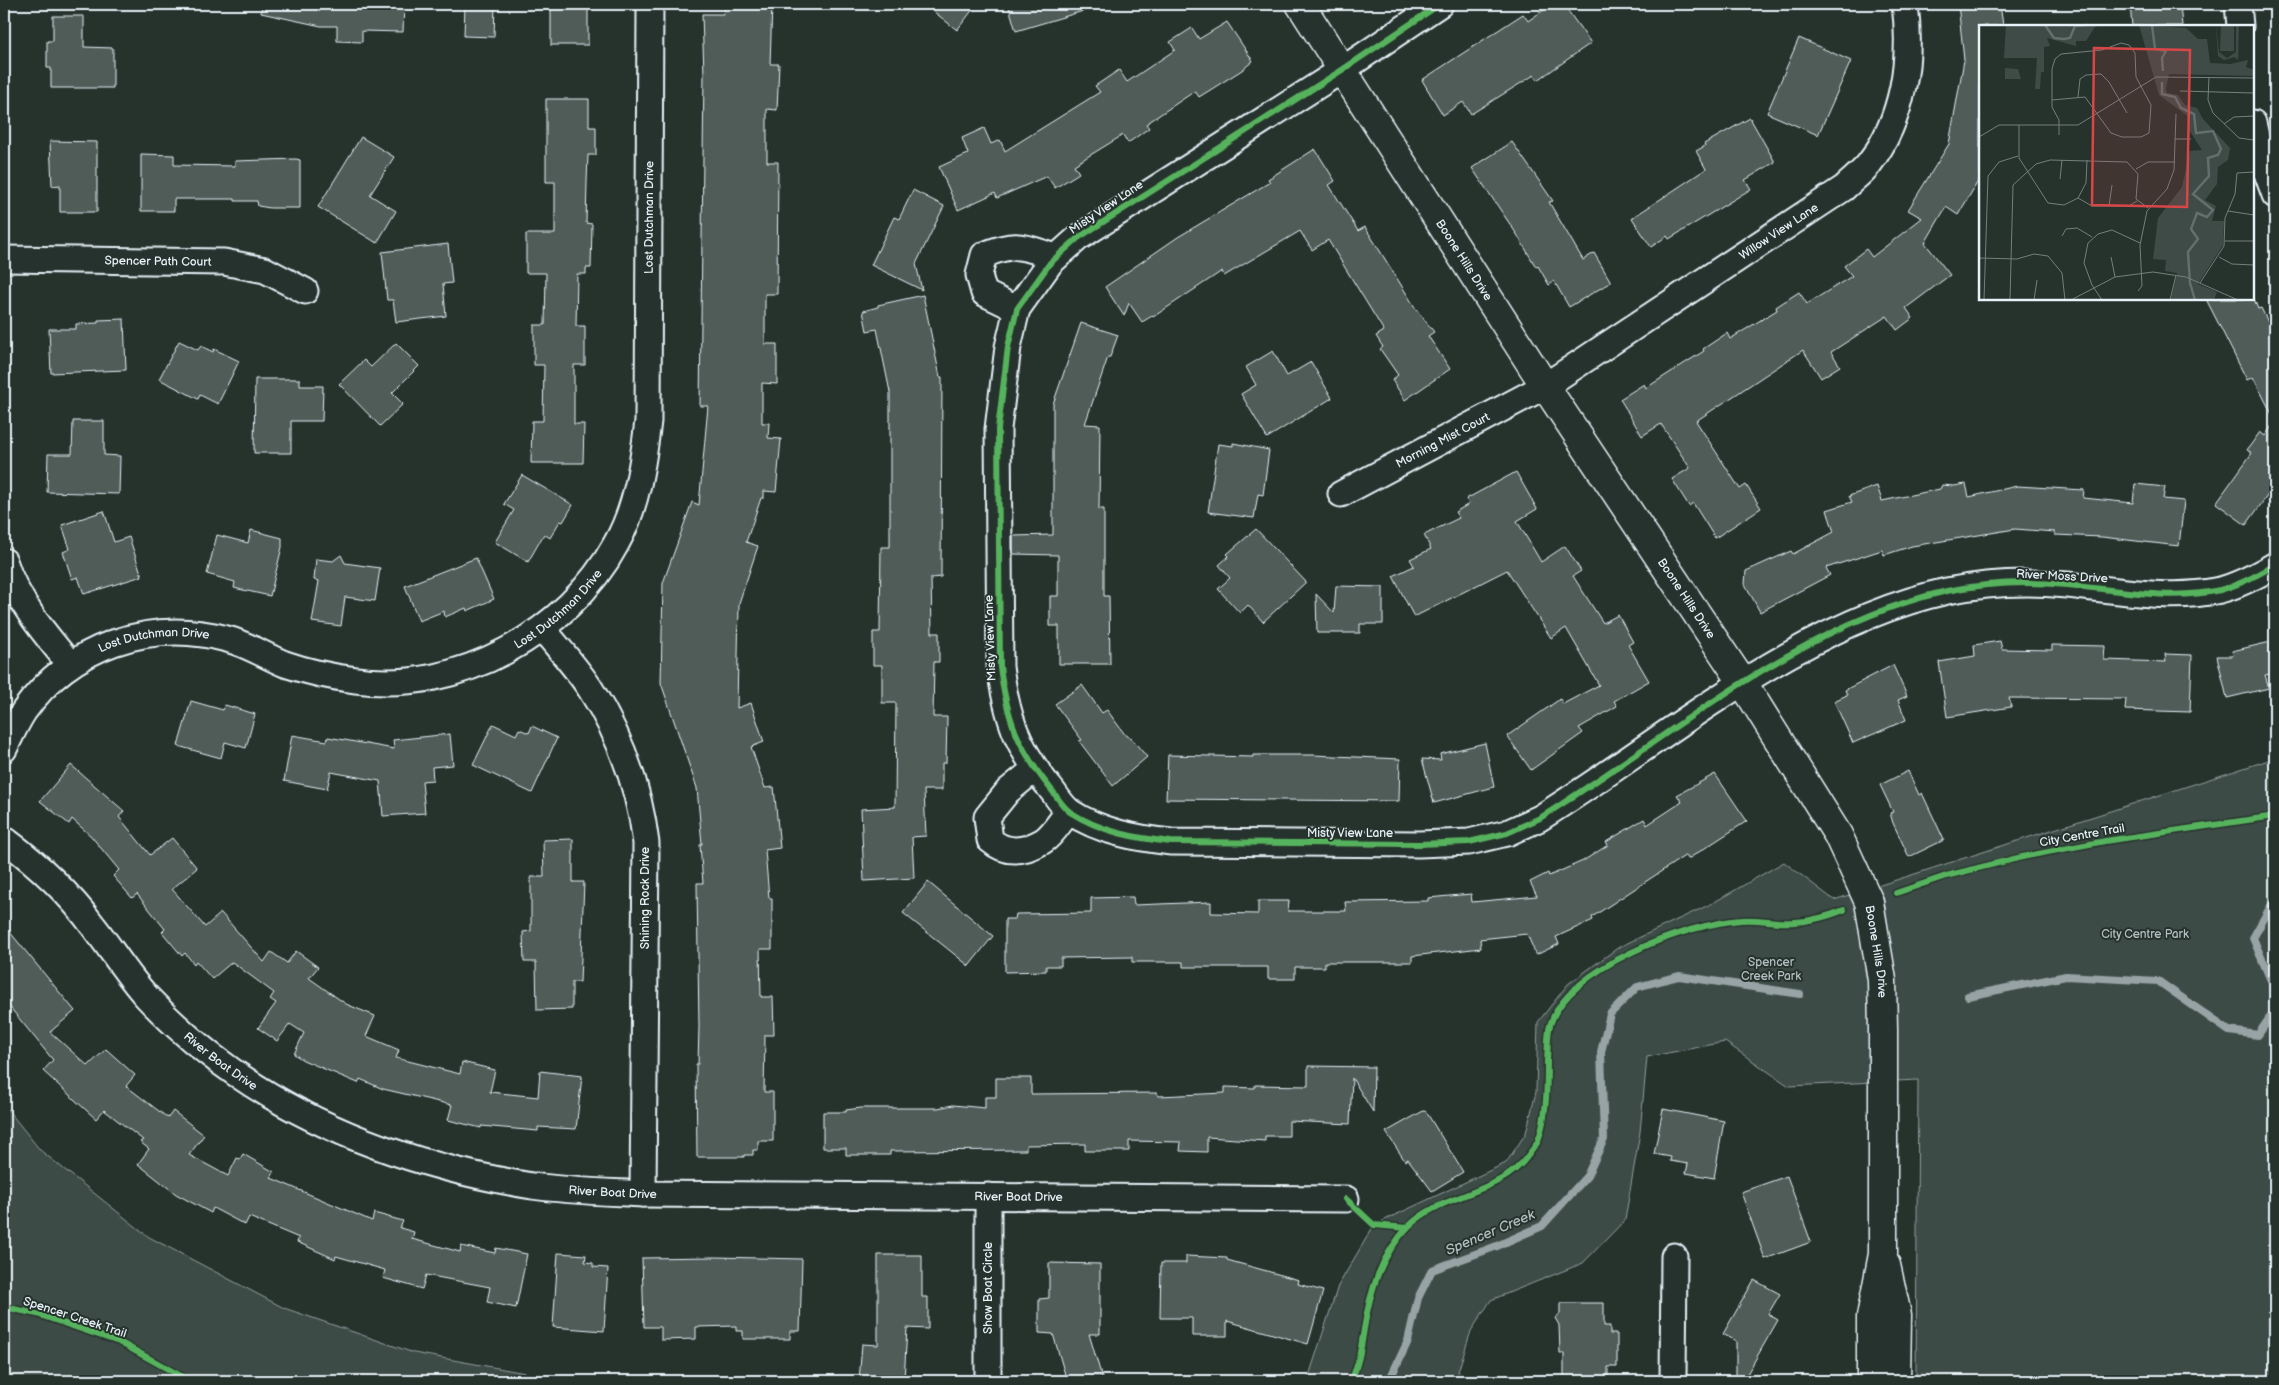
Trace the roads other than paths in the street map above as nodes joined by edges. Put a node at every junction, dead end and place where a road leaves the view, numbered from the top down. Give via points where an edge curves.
1 (650, 4) edge
2 (1300, 4) edge
3 (1440, 4) edge
4 (1905, 4) edge
5 (2238, 4) edge
6 (2240, 25) edge
7 (1342, 70) junction
8 (2254, 127) edge
9 (2275, 195) edge
10 (1056, 257) junction
11 (4, 259) edge
12 (305, 291) dead end
13 (1017, 309) junction
14 (1545, 386) junction
15 (1341, 494) dead end
16 (4, 561) edge
17 (2275, 565) edge
18 (543, 629) junction
19 (70, 664) junction
20 (1743, 684) junction
21 (4, 749) edge
22 (1035, 770) junction
23 (1069, 811) junction
24 (4, 839) edge
25 (643, 1194) junction
26 (988, 1196) junction
27 (1346, 1200) dead end
28 (1883, 1254) junction
29 (1674, 1256) dead end
30 (988, 1381) edge
31 (1673, 1381) edge
32 (1871, 1381) edge
33 (1896, 1381) edge

1 - 18 street, Lost Dutchman Drive via 648,421 643,468 617,544 594,578
2 - 7 street, Boone Hills Drive
3 - 7 street, Misty View Lane
4 - 14 street, Willow View Lane via 1907,68 1899,106 1869,164 1844,188 1789,226
5 - 6 street
7 - 10 street, Misty View Lane via 1112,215
7 - 14 street, Boone Hills Drive
8 - 9 street
10 - 13 street, Misty View Lane
10 - 13 street via 1018,245 1005,246 984,255 978,274 984,294
11 - 12 street, Spencer Path Court via 224,262 265,270
13 - 22 street, Misty View Lane via 1002,387 998,429 1000,667 1008,714
14 - 15 street, Morning Mist Court
14 - 20 street, Boone Hills Drive
16 - 19 street via 9,577 29,612
17 - 20 street, River Moss Drive via 2220,590 2182,594 2031,583 1950,591 1874,612
18 - 19 street, Lost Dutchman Drive via 506,651 464,669 391,682 320,674 285,664 227,639 169,631 104,645
18 - 25 street, Shining Rock Drive via 590,689 618,738 642,810 646,843
19 - 21 street, Lost Dutchman Drive via 24,712
20 - 23 street, Misty View Lane via 1540,818 1507,833 1469,842 1171,842 1109,832
20 - 28 street, Boone Hills Drive via 1838,835 1869,902 1882,980
22 - 23 street, Misty View Lane
22 - 23 street via 1008,791 987,817 990,840 1000,849 1012,852 1044,840
24 - 25 street, River Boat Drive via 27,856 65,893 95,927 146,996 182,1032 262,1092 335,1130 387,1151 456,1170 533,1186
25 - 26 street, River Boat Drive
26 - 27 street, River Boat Drive
26 - 30 street, Show Boat Circle
28 - 32 street, Boone Hills Drive via 1871,1316
28 - 33 street, Boone Hills Drive via 1897,1315
29 - 31 street

